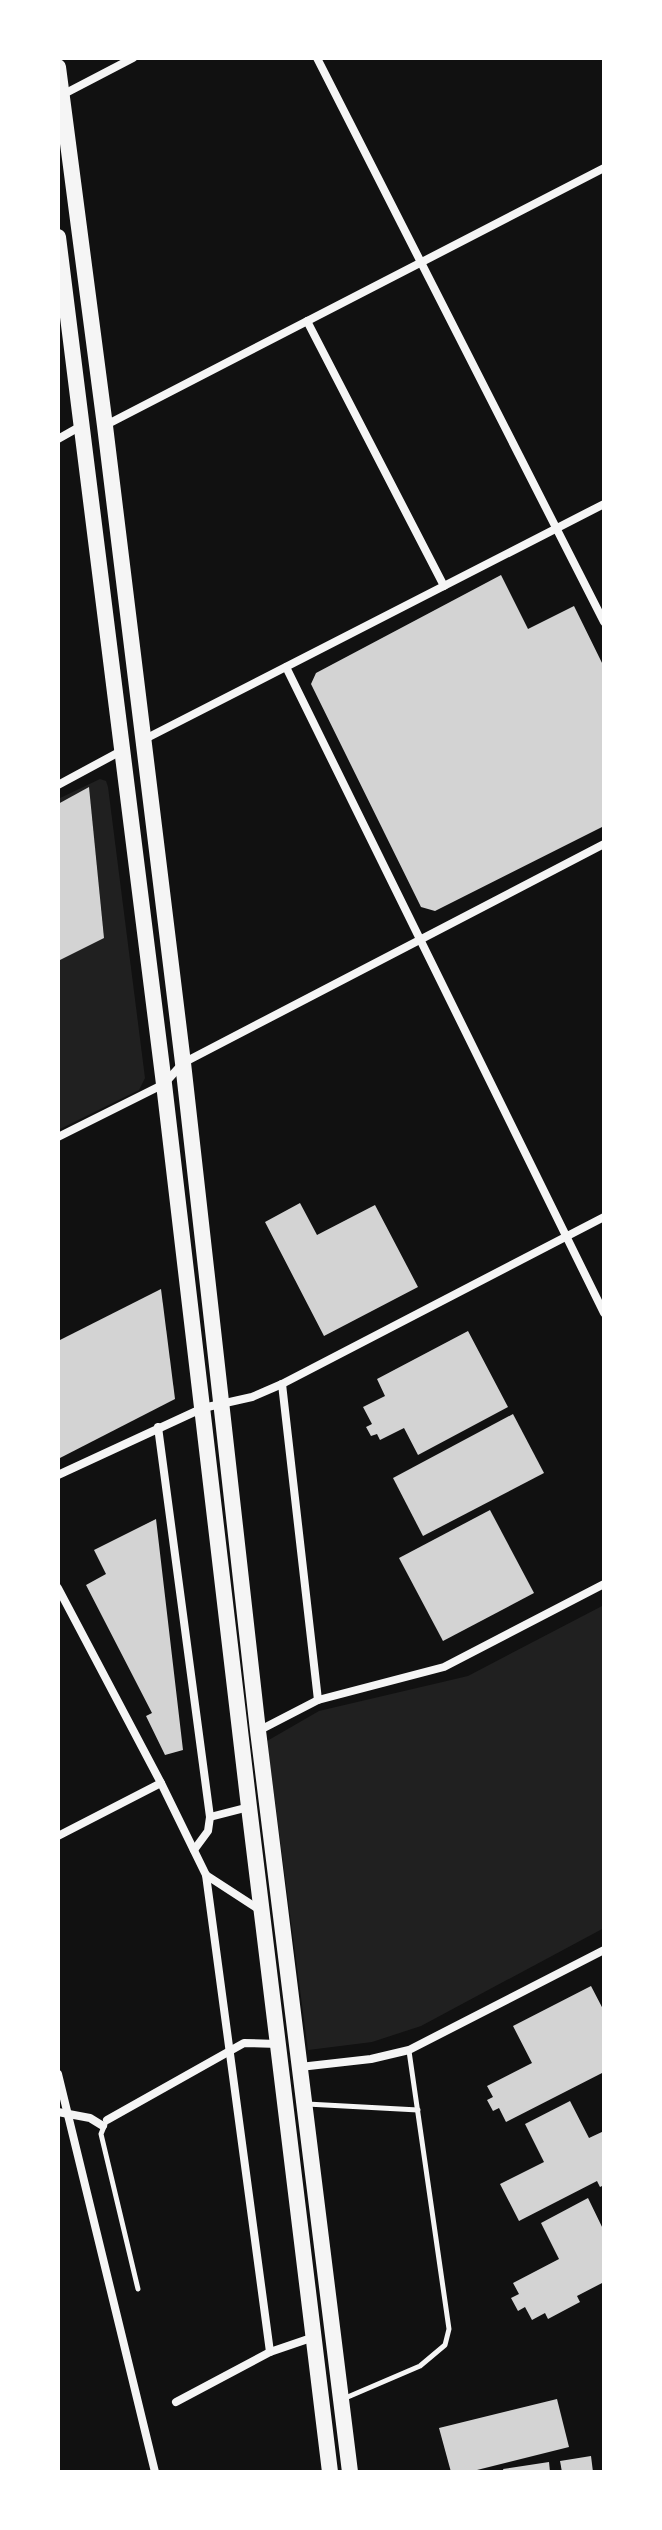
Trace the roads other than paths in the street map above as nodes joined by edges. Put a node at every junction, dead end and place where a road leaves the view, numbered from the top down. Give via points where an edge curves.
1 (133, 58) edge
2 (317, 58) edge
3 (58, 67) edge
4 (60, 96) edge
5 (604, 168) edge
6 (58, 237) edge
7 (421, 263) junction
8 (307, 321) junction
9 (81, 426) junction
10 (105, 426) junction
11 (58, 439) edge
12 (604, 504) edge
13 (556, 529) junction
14 (444, 586) junction
15 (604, 622) edge
16 (286, 667) junction
17 (143, 740) junction
18 (121, 751) junction
19 (58, 785) edge
20 (604, 844) edge
21 (418, 940) junction
22 (183, 1063) junction
23 (164, 1084) junction
24 (58, 1137) edge
25 (604, 1217) edge
26 (565, 1237) junction
27 (604, 1313) edge
28 (282, 1384) junction
29 (220, 1403) junction
30 (203, 1408) junction
31 (158, 1427) junction
32 (58, 1475) edge
33 (604, 1584) edge
34 (58, 1588) edge
35 (318, 1700) junction
36 (258, 1731) junction
37 (161, 1783) junction
38 (249, 1807) junction
39 (210, 1817) junction
40 (58, 1836) edge
41 (194, 1850) junction
42 (206, 1875) junction
43 (261, 1910) junction
44 (604, 1950) edge
45 (278, 2044) junction
46 (409, 2050) junction
47 (229, 2052) junction
48 (300, 2067) junction
49 (58, 2074) edge
50 (305, 2104) junction
51 (418, 2110) junction
52 (63, 2113) edge
53 (105, 2123) junction
54 (138, 2289) dead end
55 (314, 2337) junction
56 (270, 2352) junction
57 (341, 2400) junction
58 (176, 2402) dead end
59 (155, 2472) edge
60 (330, 2472) edge
61 (350, 2472) edge

1 - 4 street
2 - 7 street
3 - 4 main road
4 - 10 main road
5 - 7 street
6 - 9 main road
7 - 8 street
7 - 13 street
8 - 10 street
8 - 14 street
9 - 11 street
9 - 18 main road
10 - 17 main road
12 - 13 street
13 - 14 street
13 - 15 street
14 - 16 street
16 - 17 street
16 - 21 street
17 - 22 main road
18 - 19 street
18 - 23 main road
20 - 21 street
21 - 22 street
21 - 26 street
22 - 23 street
22 - 29 main road
23 - 24 street
23 - 30 main road
25 - 26 street
26 - 27 street
26 - 28 street
28 - 29 street
28 - 35 street
29 - 30 street
29 - 36 main road
30 - 31 street
30 - 38 main road
31 - 32 street
31 - 39 street
33 - 35 street via 444,1667
34 - 37 street
35 - 36 street
36 - 48 main road
37 - 40 street
37 - 41 street
38 - 39 street
38 - 43 main road
39 - 41 street via 208,1831
41 - 42 street
42 - 43 street
42 - 47 street
43 - 45 main road
44 - 46 street
45 - 47 street via 244,2043
45 - 55 main road
46 - 48 street
46 - 51 lane
47 - 53 street
47 - 56 street
48 - 50 main road
49 - 52 street
50 - 51 lane
50 - 57 main road
51 - 57 lane via 449,2329 445,2345 420,2366
52 - 53 street
52 - 59 street
53 - 54 lane via 101,2134
55 - 56 street
55 - 60 main road
56 - 58 street
57 - 61 main road

